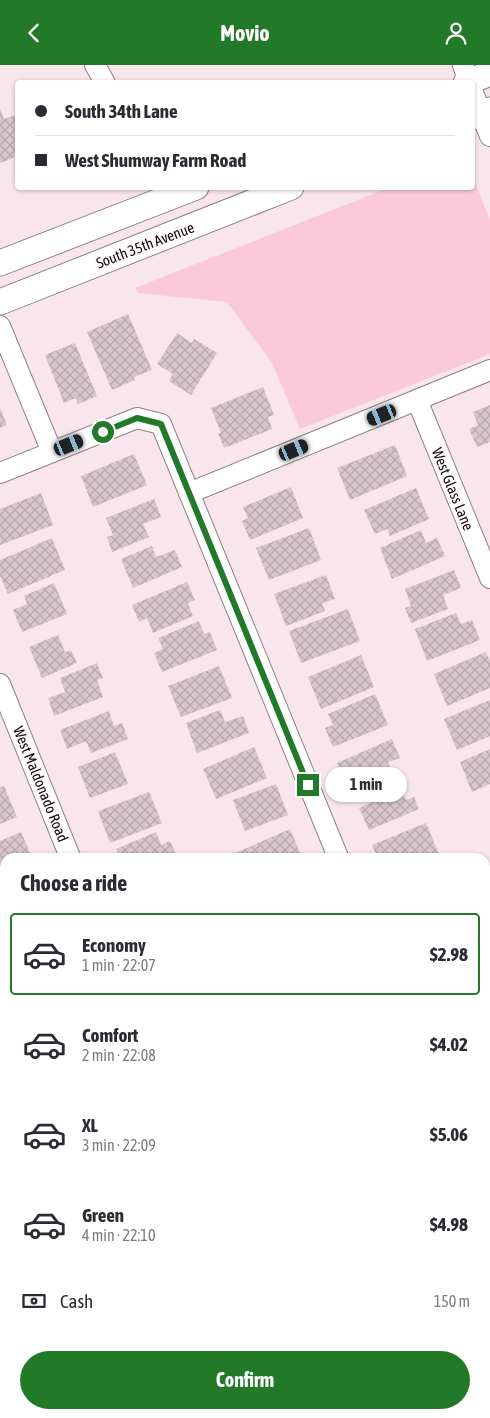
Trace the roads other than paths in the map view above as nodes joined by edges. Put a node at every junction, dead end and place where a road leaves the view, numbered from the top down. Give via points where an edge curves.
1 (95, 65) edge
2 (103, 80) edge
3 (180, 190) edge
4 (283, 190) edge
5 (159, 194) edge
6 (0, 263) edge
7 (0, 302) edge
8 (0, 326) edge
9 (490, 370) edge
10 (417, 400) junction
11 (52, 452) junction
12 (0, 473) edge
13 (189, 493) junction
14 (490, 578) edge
15 (0, 683) edge
16 (68, 853) edge
17 (336, 853) edge

1 - 2 street
3 - 5 main road
4 - 7 main road, South 35th Avenue
5 - 6 main road
8 - 11 street
9 - 10 street
10 - 13 street
10 - 14 street, West Glass Lane
11 - 12 street
11 - 13 street via 137,418 161,424
13 - 17 street
15 - 16 street, West Maldonado Road

